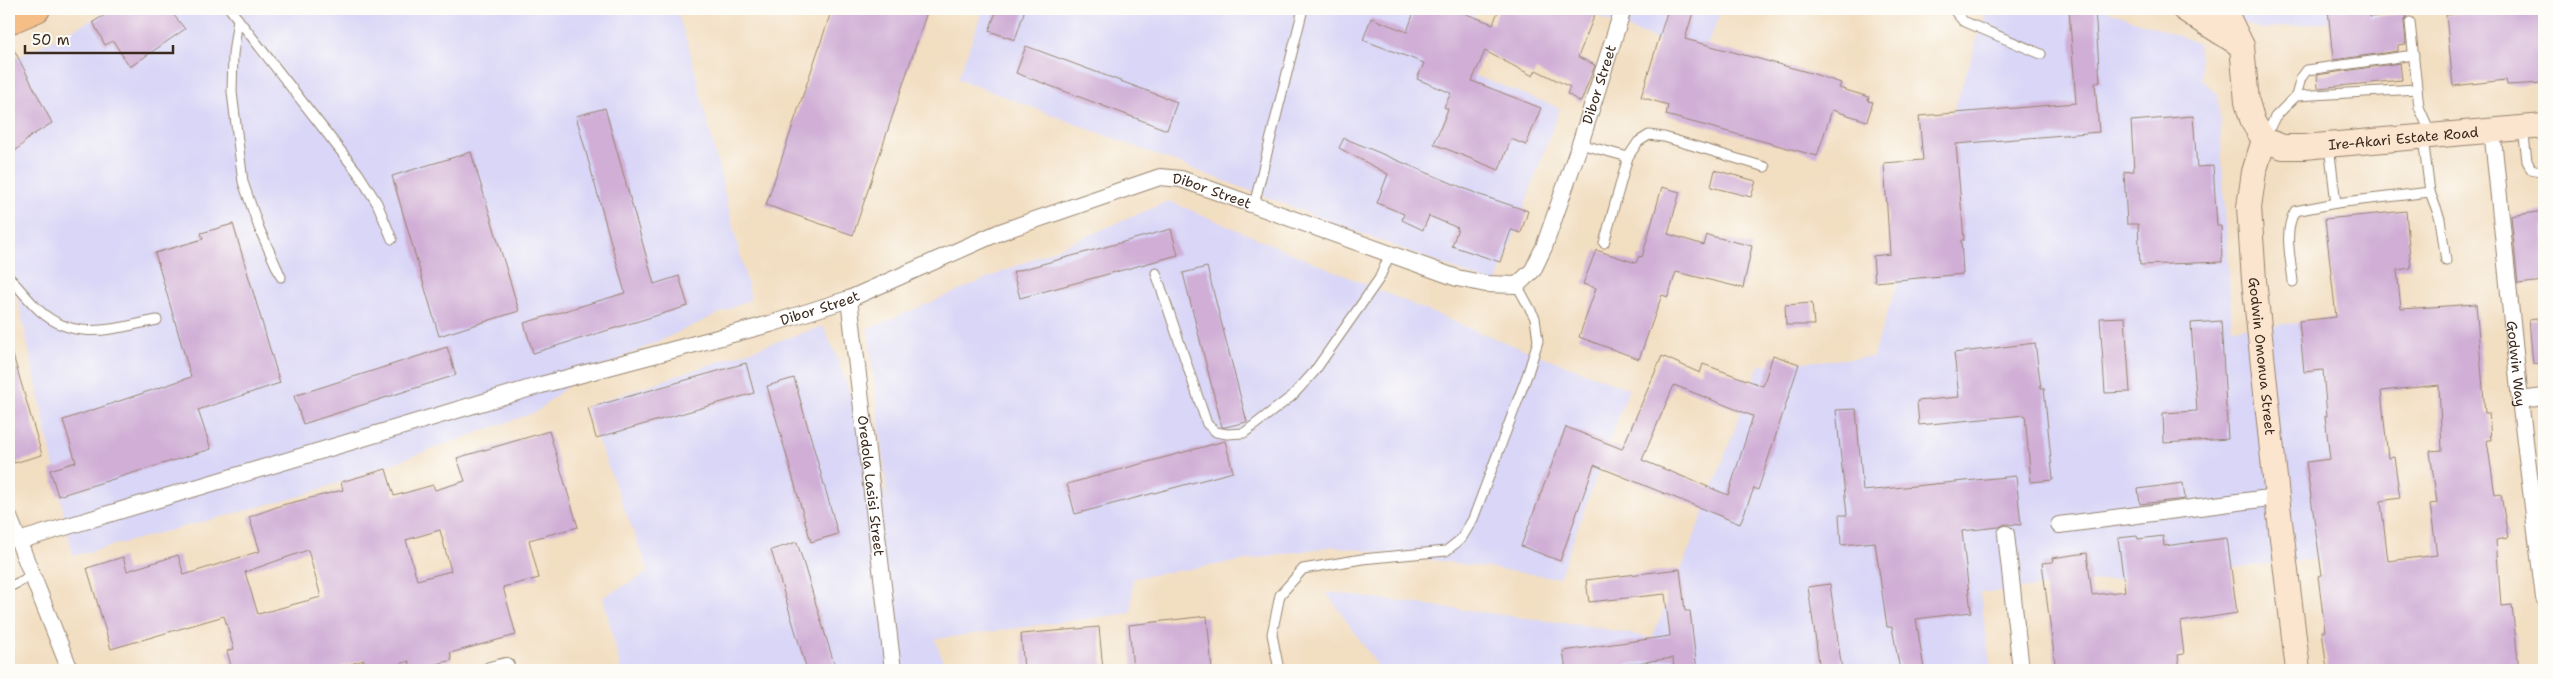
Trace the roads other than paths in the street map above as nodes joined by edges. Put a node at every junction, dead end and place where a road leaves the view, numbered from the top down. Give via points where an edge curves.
1 (37, 9) edge
2 (230, 9) edge
3 (1303, 9) edge
4 (1623, 9) edge
5 (1952, 9) edge
6 (2226, 10) edge
7 (2191, 11) edge
8 (238, 19) junction
9 (9, 21) edge
10 (2410, 22) dead end
11 (2235, 41) junction
12 (2040, 54) dead end
13 (2414, 55) junction
14 (2417, 89) junction
15 (2296, 96) junction
16 (2534, 127) edge
17 (2492, 129) junction
18 (2428, 136) junction
19 (2264, 140) junction
20 (2329, 143) junction
21 (1580, 144) junction
22 (1628, 157) junction
23 (1764, 167) dead end
24 (2544, 172) edge
25 (2430, 192) junction
26 (2336, 203) junction
27 (1254, 205) junction
28 (392, 239) dead end
29 (1604, 243) dead end
30 (1390, 254) junction
31 (2446, 261) dead end
32 (1156, 273) dead end
33 (281, 276) dead end
34 (9, 277) edge
35 (2293, 282) dead end
36 (1517, 285) junction
37 (848, 299) junction
38 (157, 320) dead end
39 (2544, 398) edge
40 (2520, 400) junction
41 (2277, 497) junction
42 (9, 517) edge
43 (2059, 524) dead end
44 (2006, 534) dead end
45 (18, 541) junction
46 (32, 576) junction
47 (9, 587) edge
48 (2544, 598) edge
49 (506, 666) dead end
50 (70, 670) edge
51 (490, 670) edge
52 (893, 670) edge
53 (1279, 670) edge
54 (2021, 670) edge
55 (2298, 670) edge

1 - 9 main road
2 - 8 lane
3 - 27 lane
4 - 21 street, Dibor Street
5 - 12 lane via 1963,21
6 - 11 street
7 - 11 street
8 - 28 lane via 358,173 377,203
8 - 33 lane via 232,92 242,182
10 - 13 lane
11 - 19 street via 2247,102
13 - 14 lane
13 - 15 lane via 2307,70
14 - 15 lane
14 - 18 lane
15 - 19 lane via 2275,118
16 - 17 street, Ire-Akari Estate Road
16 - 24 lane via 2527,161 2531,169
17 - 18 street, Ire-Akari Estate Road
17 - 40 street, Godwin Way
18 - 20 street, Ire-Akari Estate Road
18 - 25 lane
19 - 20 street, Ire-Akari Estate Road via 2284,147
19 - 41 street, Godwin Omonua Street via 2254,172 2249,206
20 - 26 lane
21 - 22 lane
21 - 36 street, Dibor Street via 1544,247 1533,270
22 - 23 lane via 1638,142 1649,134
22 - 29 lane
25 - 26 lane
25 - 31 lane via 2440,219
26 - 35 lane via 2295,211 2290,220
27 - 30 street, Dibor Street
27 - 37 street, Dibor Street via 1181,179 1160,177 1000,232
30 - 32 lane via 1379,279 1314,372 1292,396 1244,433 1216,432 1207,424
30 - 36 street, Dibor Street via 1457,278 1486,284
34 - 38 lane via 40,311 64,328 93,332
36 - 53 lane via 1535,318 1538,341 1473,519 1461,539 1446,551 1362,559 1303,569 1280,595 1272,634
37 - 45 street, Dibor Street
37 - 52 street, Oredola Lasisi Street
39 - 40 street
40 - 48 street, Godwin Way
41 - 43 street
41 - 55 street, Godwin Omonua Street
42 - 45 street
44 - 54 street
45 - 46 street
46 - 47 lane
46 - 50 street
49 - 51 street

